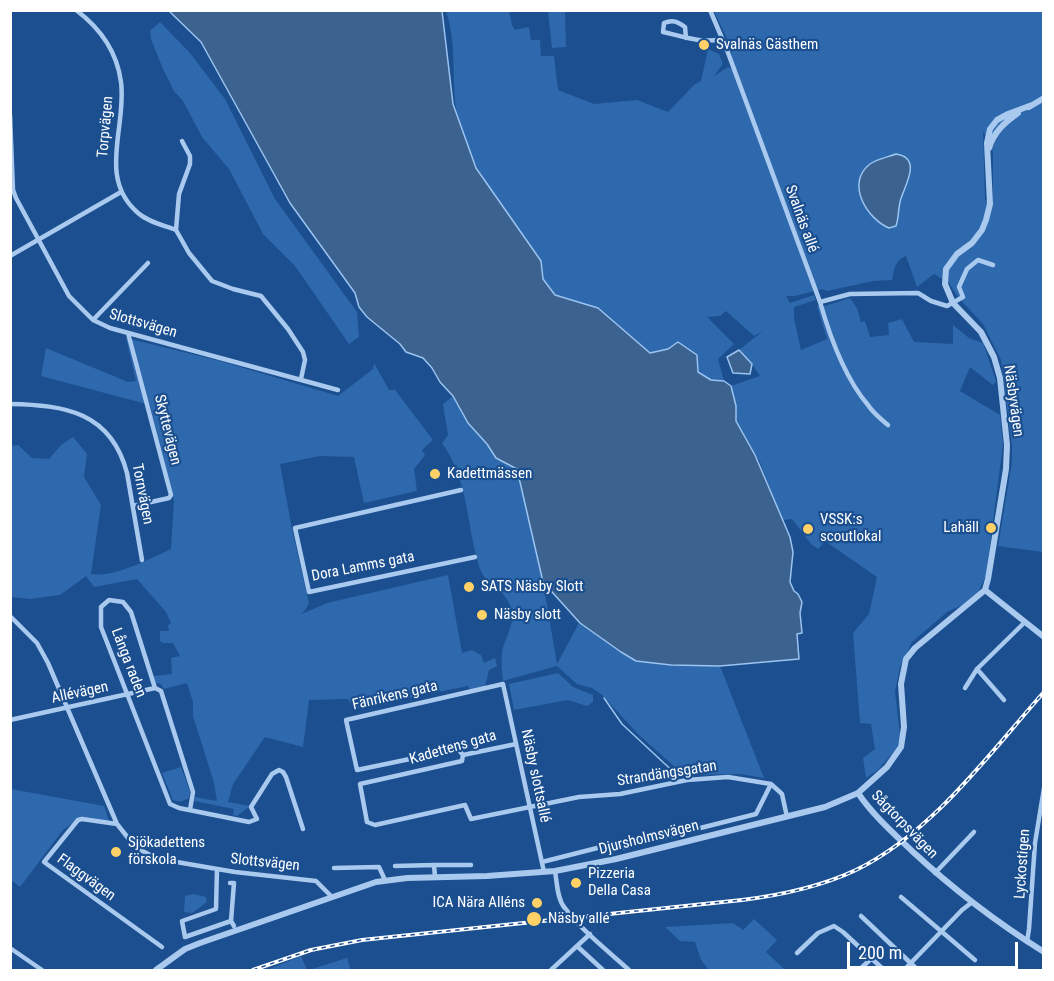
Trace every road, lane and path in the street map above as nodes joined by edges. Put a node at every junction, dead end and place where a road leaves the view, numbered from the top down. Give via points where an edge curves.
1 (76, 10) edge
2 (710, 10) edge
3 (686, 38) junction
4 (721, 39) junction
5 (1044, 98) edge
6 (10, 115) edge
7 (182, 141) dead end
8 (121, 192) junction
9 (176, 230) junction
10 (37, 239) junction
11 (10, 256) edge
12 (148, 263) dead end
13 (993, 265) dead end
14 (820, 302) junction
15 (953, 303) junction
16 (93, 320) junction
17 (128, 333) junction
18 (301, 379) junction
19 (338, 390) dead end
20 (10, 404) edge
21 (888, 425) dead end
22 (461, 490) dead end
23 (133, 506) junction
24 (475, 557) dead end
25 (142, 560) dead end
26 (985, 590) junction
27 (10, 616) edge
28 (1025, 622) junction
29 (1044, 638) edge
30 (977, 669) junction
31 (503, 684) joint
32 (155, 688) junction
33 (965, 688) dead end
34 (127, 695) junction
35 (1004, 700) dead end
36 (67, 708) junction
37 (10, 720) edge
38 (516, 744) junction
39 (463, 755) junction
40 (357, 770) junction
41 (360, 784) junction
42 (771, 784) junction
43 (1044, 788) edge
44 (858, 793) junction
45 (530, 806) junction
46 (190, 810) junction
47 (787, 817) junction
48 (117, 824) junction
49 (303, 829) dead end
50 (974, 832) dead end
51 (542, 862) junction
52 (434, 865) junction
53 (471, 865) dead end
54 (395, 866) dead end
55 (333, 868) dead end
56 (217, 869) junction
57 (555, 871) junction
58 (544, 872) junction
59 (935, 873) junction
60 (435, 877) junction
61 (385, 880) junction
62 (230, 883) dead end
63 (332, 896) junction
64 (901, 897) dead end
65 (971, 903) junction
66 (861, 916) dead end
67 (942, 930) junction
68 (590, 934) junction
69 (1027, 942) junction
70 (162, 947) dead end
71 (578, 947) junction
72 (10, 948) edge
73 (1044, 952) edge
74 (797, 953) dead end
75 (871, 959) junction
76 (975, 960) dead end
77 (911, 963) junction
78 (42, 970) edge
79 (156, 970) edge
80 (551, 970) edge
81 (603, 970) edge
82 (629, 970) edge
83 (859, 970) edge
84 (884, 970) edge
85 (904, 970) edge
86 (918, 970) edge

1 - 8 street, Torpvägen via 100,32 121,81 115,171
2 - 4 street, Svalnäs allé
3 - 3 street via 685,27 678,21 664,23 663,32
3 - 4 street via 710,42
4 - 14 street, Svalnäs allé
5 - 15 street, Näsbyvägen via 999,127 992,138 986,220 972,243 946,269 945,284
6 - 10 street, Slottsvägen via 13,190
7 - 9 street via 190,164 179,194
8 - 9 street via 143,217
8 - 10 street
9 - 18 street via 212,281 254,293 267,301 303,352
10 - 11 street
10 - 16 street, Slottsvägen via 69,297
12 - 16 street
13 - 15 street via 978,261 968,269 959,287 963,297
14 - 15 street via 850,294 918,293 939,304
14 - 21 street, Svalnäs allé via 828,331 854,385
15 - 26 street, Näsbyvägen via 981,332 1000,378 1006,469
16 - 17 street, Slottsvägen
17 - 18 street, Slottsvägen
17 - 23 street, Skyttevägen via 171,495
18 - 19 street, Slottsvägen
20 - 23 street, Tornvägen via 68,409 102,429 123,459
22 - 24 street, Dora Lamms gata via 295,528 309,592
23 - 25 street, Tornvägen
26 - 28 street
26 - 44 street, Djursholmsvägen via 906,659 901,684 901,747 887,767
27 - 36 street, Slottsvägen via 37,643
28 - 29 street
28 - 30 street
30 - 33 street
30 - 35 street
31 - 38 street, Näsby slottsallé
31 - 40 street, Fänrikens gata via 346,720
32 - 34 street, Allévägen
32 - 34 street, Långa raden via 131,612 123,602 110,600 100,607 101,627
32 - 46 street, Långa raden via 161,691 193,792
34 - 36 street, Allévägen
34 - 46 street, Långa raden via 168,800
36 - 37 street, Allévägen
36 - 48 street, Slottsvägen
38 - 39 street, Kadettens gata
38 - 45 street, Näsby slottsallé
39 - 40 street via 458,749
39 - 41 street, Kadettens gata via 462,761
40 - 41 street
41 - 45 street via 367,822 375,825 465,805 471,819
42 - 45 street, Strandängsgatan via 707,777 637,792
42 - 47 street via 782,795
42 - 51 street via 756,814 613,850 609,845
43 - 69 street, Lyckostigen
44 - 47 street, Djursholmsvägen
44 - 59 street, Sågtorpsvägen
45 - 51 street, Näsby slottsallé
46 - 49 street, Långa raden via 249,822 257,819 251,807 272,774 279,770 286,777
47 - 57 street, Djursholmsvägen
48 - 56 street, Slottsvägen via 136,848 159,860
48 - 70 street, Flaggvägen via 78,820 44,862
50 - 59 street, Sågtorpsvägen
51 - 58 street, Näsby slottsallé
52 - 53 street
52 - 54 street
52 - 60 street
55 - 61 street via 379,867
56 - 62 street via 216,909 182,921 185,937 232,924 234,883
56 - 63 street, Slottsvägen via 316,881
57 - 58 street, Djursholmsvägen
57 - 68 street via 563,906
58 - 60 street, Djursholmsvägen
59 - 65 street, Sågtorpsvägen
60 - 61 street, Djursholmsvägen
61 - 63 street, Djursholmsvägen
63 - 79 street, Djursholmsvägen via 185,949
64 - 67 street
65 - 67 street
65 - 69 street, Sågtorpsvägen
66 - 77 street
67 - 76 street
67 - 77 street
68 - 71 street
68 - 82 street
69 - 73 street, Sågtorpsvägen
71 - 80 street
71 - 81 street
72 - 78 street
74 - 75 street via 818,933 834,926
75 - 83 street
75 - 84 street
77 - 85 street
77 - 86 street

